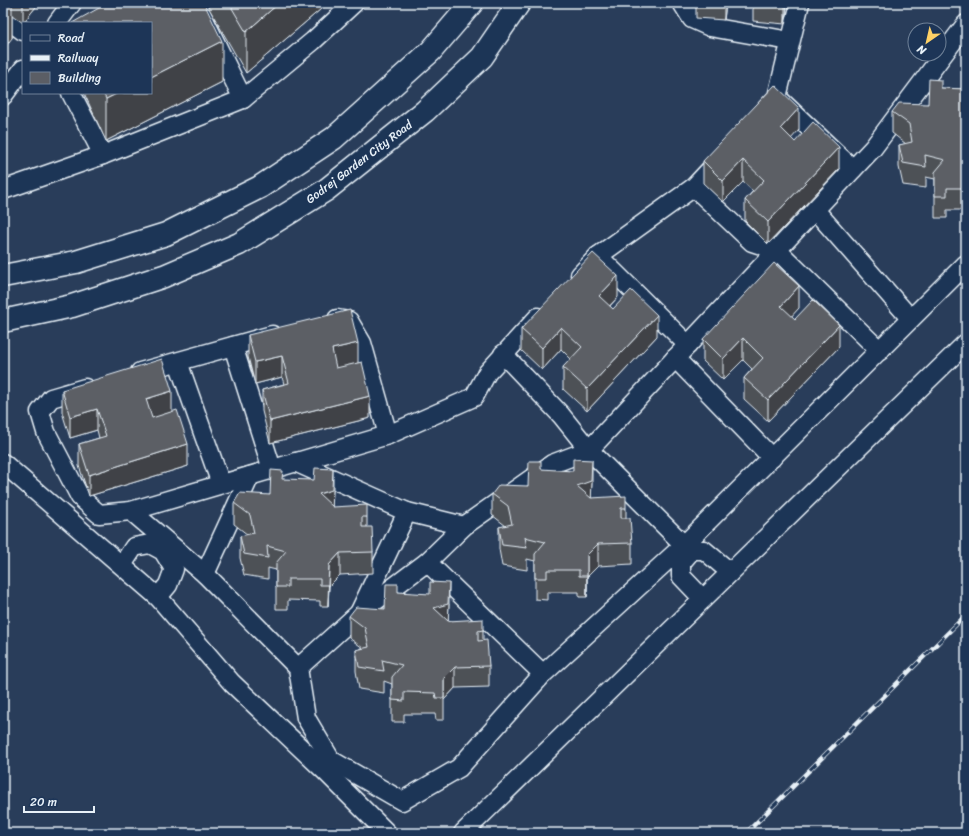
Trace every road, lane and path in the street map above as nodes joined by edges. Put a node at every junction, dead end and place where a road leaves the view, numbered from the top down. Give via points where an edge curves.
1 (72, 3) edge
2 (196, 3) edge
3 (354, 3) edge
4 (472, 3) edge
5 (519, 3) edge
6 (682, 3) edge
7 (800, 3) edge
8 (3, 16) edge
9 (58, 22) edge
10 (966, 24) edge
11 (22, 30) edge
12 (790, 41) junction
13 (22, 70) edge
14 (71, 94) edge
15 (3, 96) edge
16 (777, 96) junction
17 (243, 99) junction
18 (752, 124) edge
19 (731, 147) edge
20 (103, 155) junction
21 (853, 169) junction
22 (694, 187) junction
23 (3, 190) edge
24 (815, 210) junction
25 (777, 250) junction
26 (598, 256) junction
27 (966, 264) edge
28 (3, 276) edge
29 (566, 289) edge
30 (550, 305) edge
31 (910, 318) junction
32 (322, 320) edge
33 (3, 321) edge
34 (285, 331) edge
35 (966, 343) edge
36 (688, 344) junction
37 (233, 346) junction
38 (880, 351) junction
39 (503, 354) junction
40 (675, 358) junction
41 (178, 362) junction
42 (127, 376) edge
43 (98, 384) edge
44 (388, 435) junction
45 (589, 450) junction
46 (772, 458) junction
47 (295, 462) junction
48 (3, 463) edge
49 (272, 469) junction
50 (250, 476) junction
51 (221, 484) junction
52 (131, 511) junction
53 (407, 512) junction
54 (464, 526) junction
55 (167, 548) junction
56 (687, 548) junction
57 (427, 562) junction
58 (122, 565) junction
59 (730, 572) junction
60 (205, 574) junction
61 (158, 597) junction
62 (703, 599) junction
63 (358, 614) junction
64 (298, 668) junction
65 (543, 674) junction
66 (387, 833) edge
67 (463, 833) edge

1 - 9 street
2 - 17 street
3 - 17 street
4 - 28 street via 431,51 334,138 260,187 166,234 76,262
5 - 33 street, Godrej Garden City Road via 482,57 425,111 326,190 245,240 164,276 72,306
6 - 12 street via 692,19 710,27
7 - 12 street
8 - 11 street
10 - 21 street via 873,148
12 - 16 street
13 - 15 street
14 - 20 street
16 - 18 street
16 - 21 street
17 - 20 street
19 - 22 street
20 - 23 street
21 - 24 street
22 - 25 street via 752,242
22 - 26 street
24 - 25 street
24 - 31 street
25 - 36 street
25 - 38 street
26 - 29 street
26 - 36 street
27 - 31 street
30 - 39 street
31 - 38 street
32 - 44 street via 330,318 349,321 362,342
34 - 37 street
35 - 59 street
36 - 40 street
37 - 41 street
37 - 49 street
38 - 46 street
39 - 44 street via 487,372 474,397
39 - 45 street via 561,415
40 - 45 street
40 - 46 street
41 - 42 street
41 - 51 street
43 - 52 street via 51,398 40,412 46,432 80,497 99,514
44 - 47 street
45 - 54 street via 552,464
45 - 56 street
46 - 56 street
47 - 49 street
47 - 53 street
48 - 58 street
49 - 50 street
50 - 51 street
50 - 60 street
51 - 52 street
52 - 55 street
53 - 54 street
53 - 63 street
54 - 57 street
55 - 58 street via 150,544 134,548
55 - 60 street
55 - 61 street via 174,569 168,585
56 - 59 street via 704,550
56 - 62 street via 681,563 681,576
56 - 65 street
57 - 63 street
57 - 65 street
58 - 61 street
59 - 62 street
60 - 64 street
61 - 66 street via 232,683
62 - 67 street
63 - 64 street
64 - 65 street via 306,718 331,760 402,801 459,768

